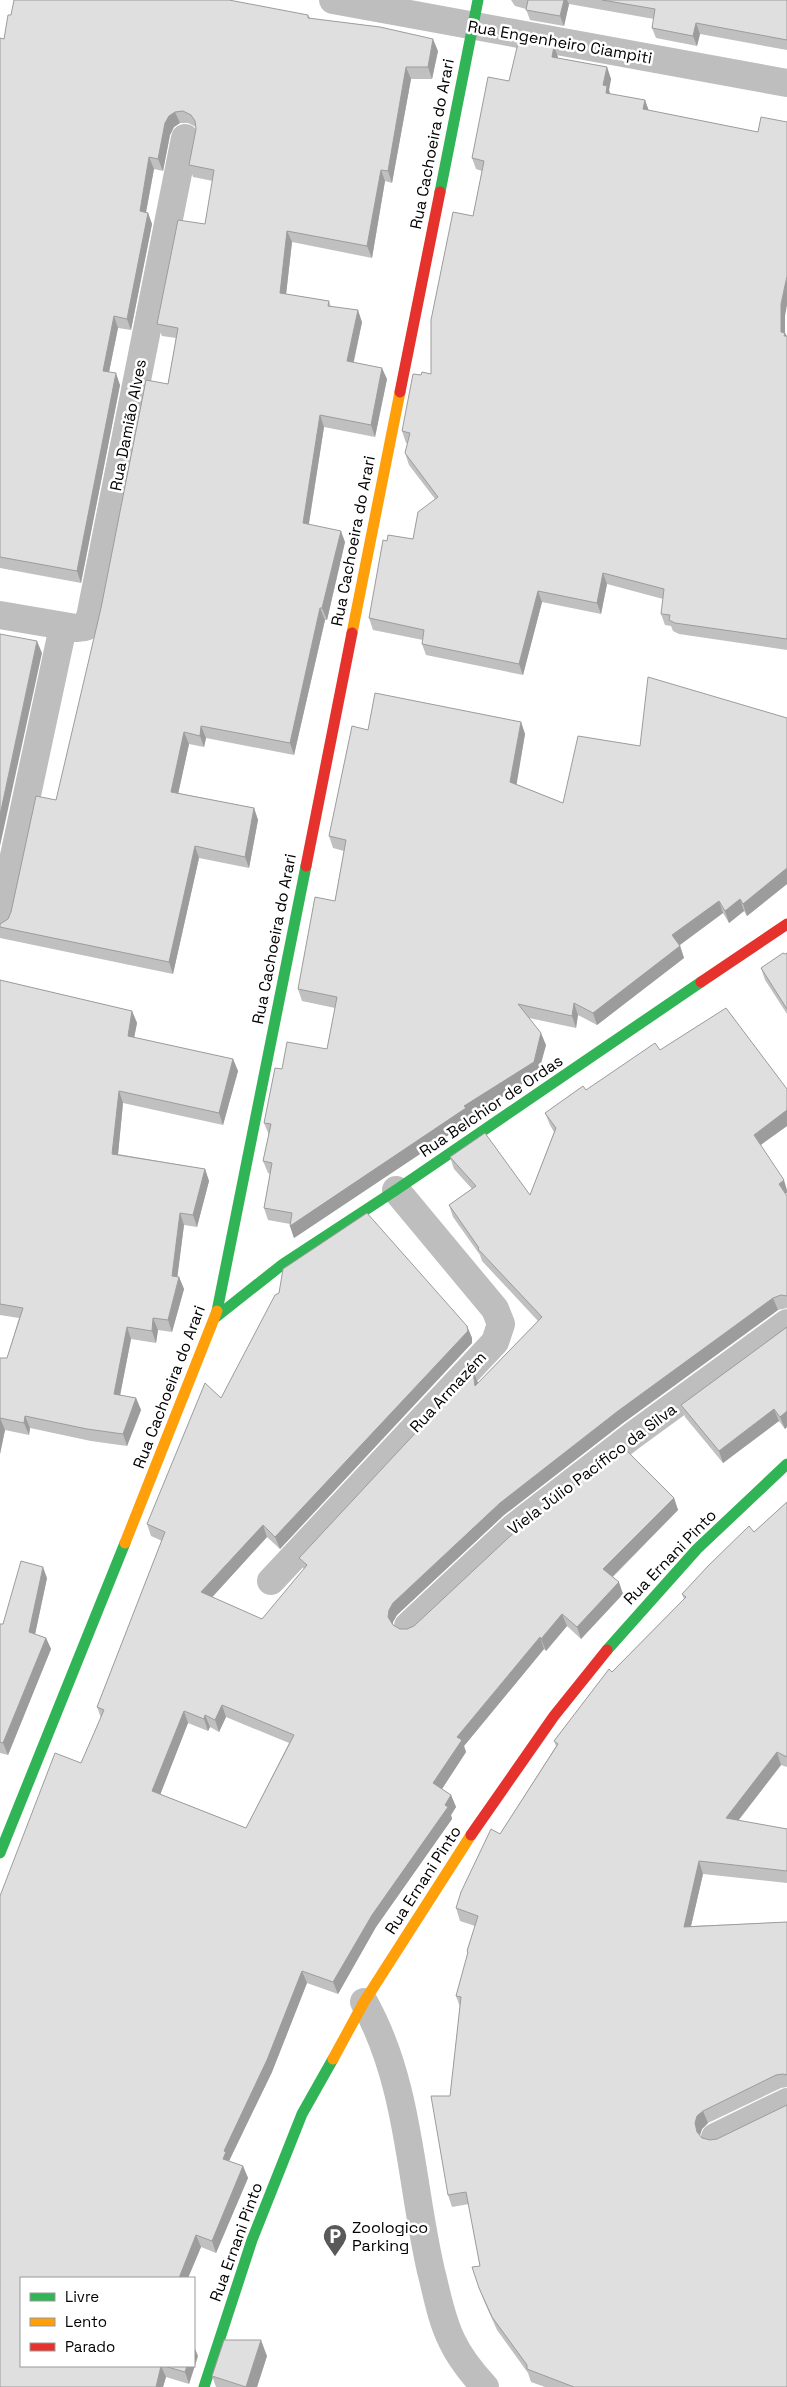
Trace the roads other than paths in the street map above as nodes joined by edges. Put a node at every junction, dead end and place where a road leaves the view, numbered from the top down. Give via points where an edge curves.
1 (333, 0) edge
2 (475, 13) edge
3 (787, 83) edge
4 (185, 138) dead end
5 (0, 615) edge
6 (63, 627) junction
7 (0, 921) edge
8 (787, 924) edge
9 (396, 1190) junction
10 (216, 1318) junction
11 (787, 1323) edge
12 (787, 1464) edge
13 (271, 1581) dead end
14 (408, 1626) edge
15 (0, 1853) edge
16 (364, 2002) junction
17 (787, 2102) edge
18 (715, 2137) edge
19 (204, 2387) edge
20 (485, 2387) edge

1 - 2 street, Rua Engenheiro Ciampiti
2 - 3 street, Rua Engenheiro Ciampiti
2 - 10 street, Rua Cachoeira do Arari
4 - 6 street, Rua Damião Alves via 90,617 85,627
5 - 6 street, Rua Damião Alves
6 - 7 street
8 - 9 street, Rua Belchior de Ordas
9 - 10 street, Rua Belchior de Ordas via 283,1264
9 - 13 street, Rua Armazém via 496,1310 500,1324 498,1333 495,1342
10 - 15 street, Rua Cachoeira do Arari
11 - 14 street, Viela Júlio Pacífico da Silva via 514,1527
12 - 16 street, Rua Ernani Pinto via 697,1549 620,1634 554,1716 492,1803
16 - 19 street, Rua Ernani Pinto via 302,2114 252,2240
16 - 20 street via 378,2027 397,2086 439,2305 451,2339
17 - 18 street

